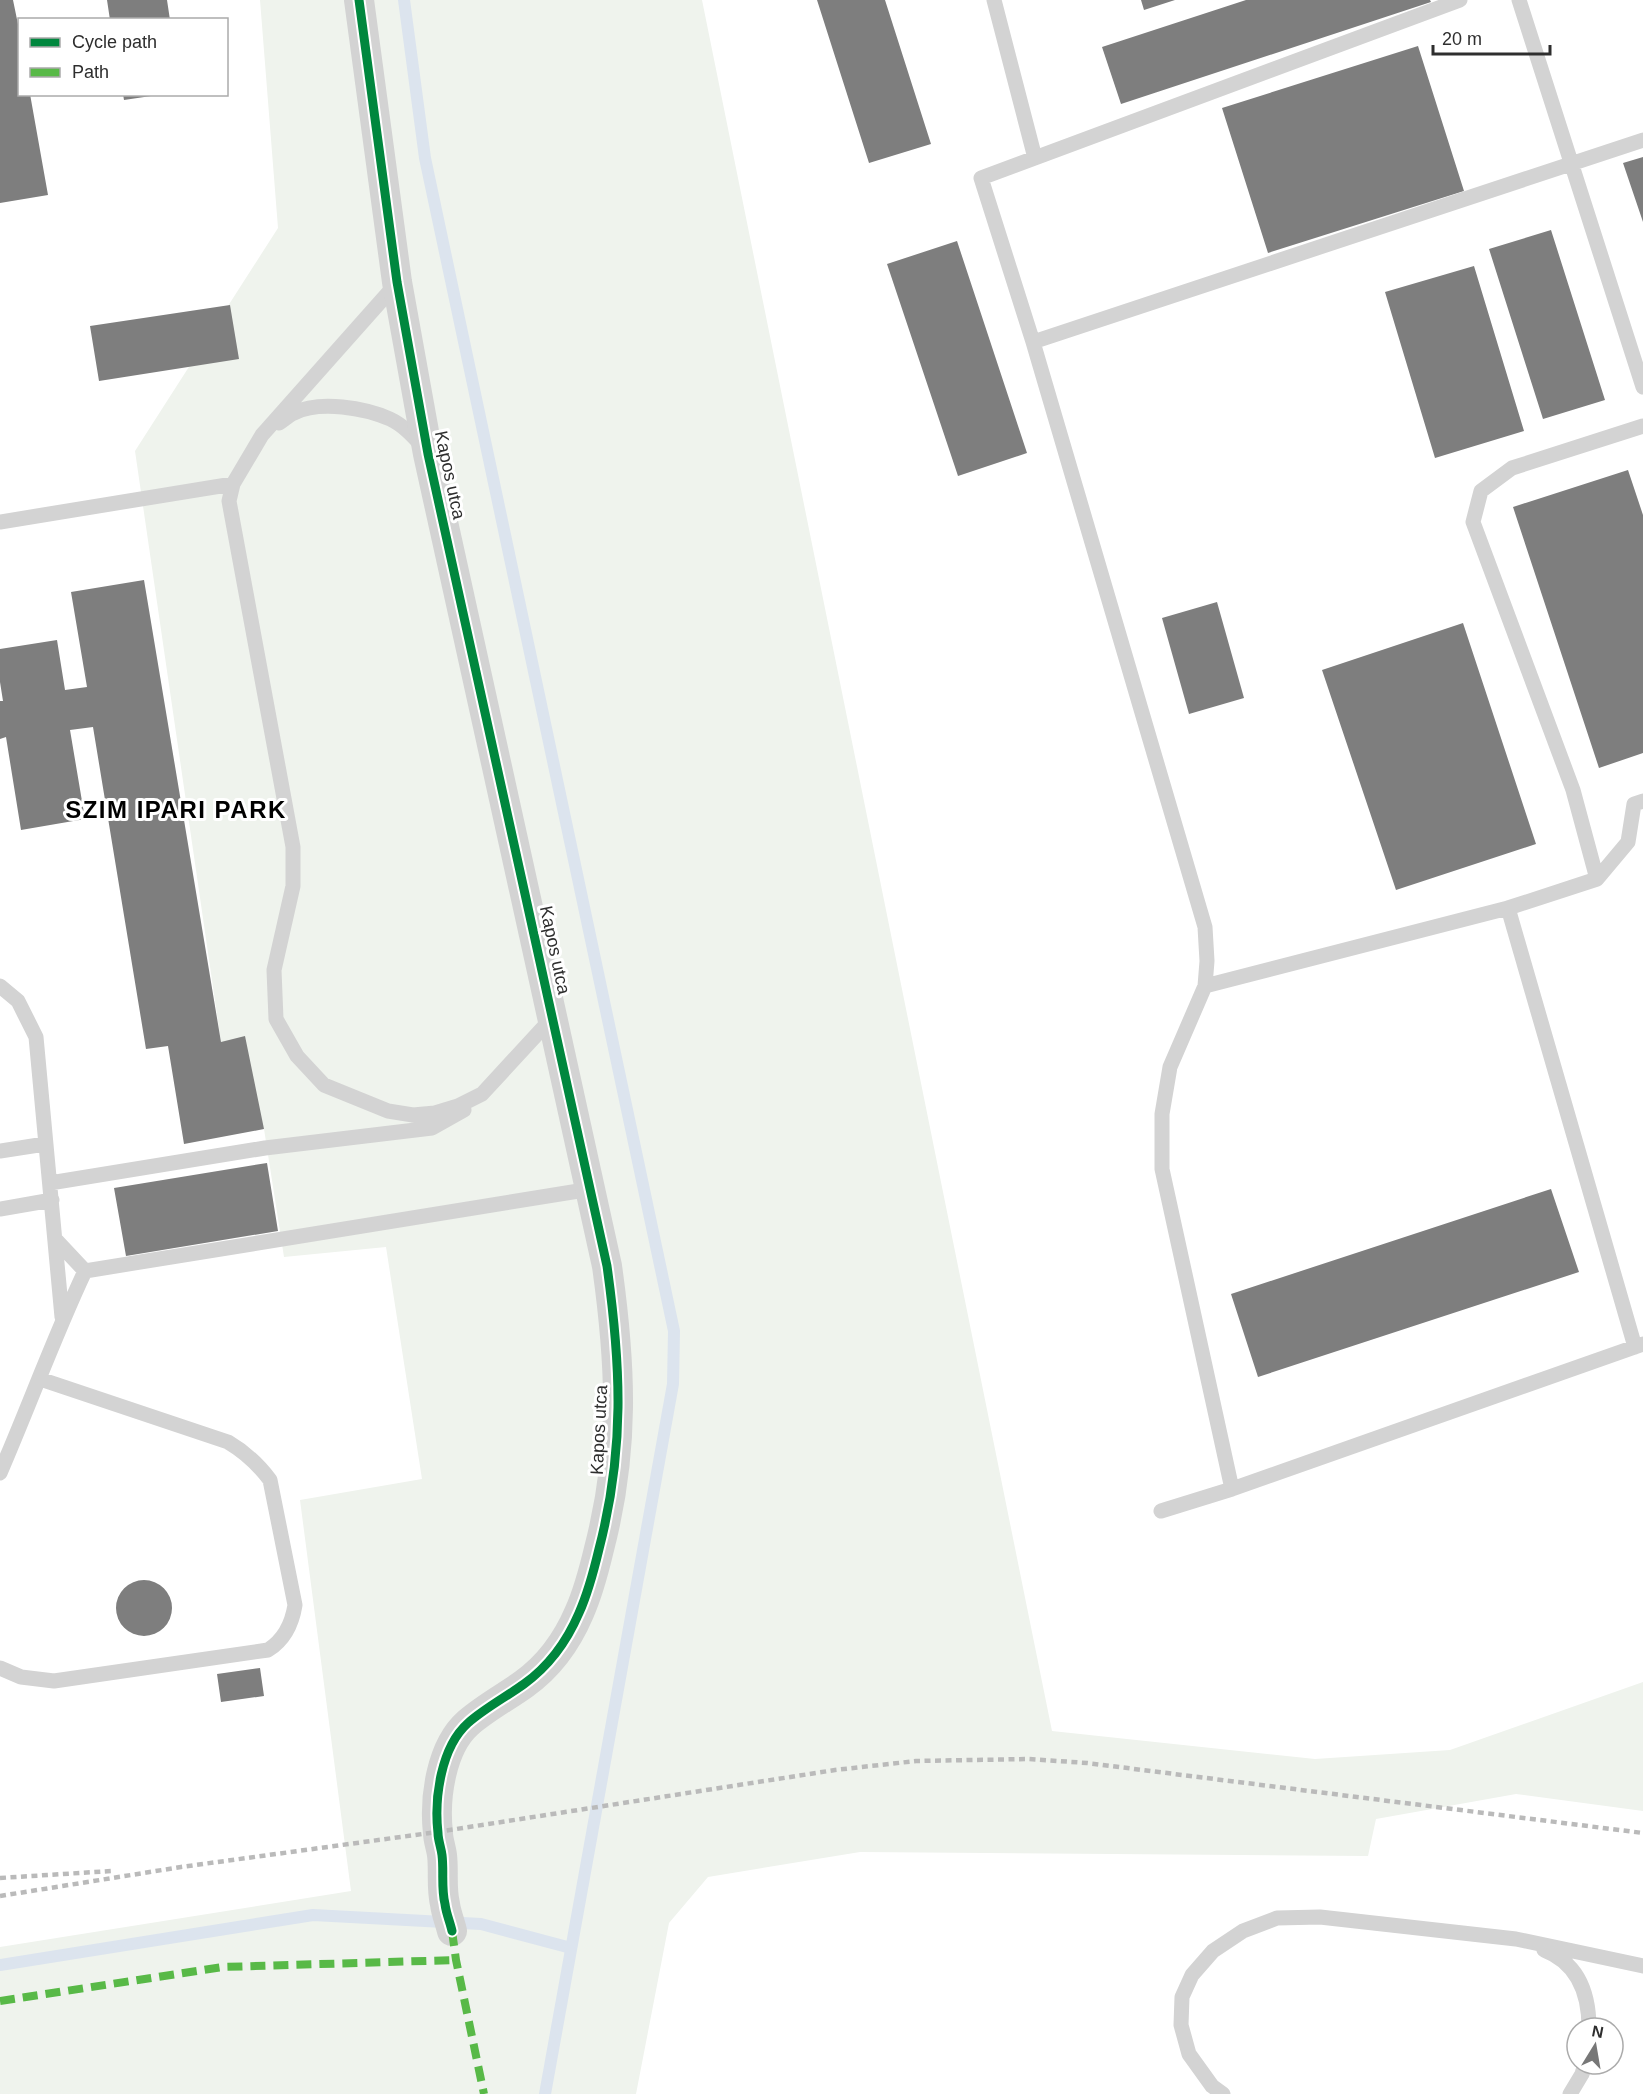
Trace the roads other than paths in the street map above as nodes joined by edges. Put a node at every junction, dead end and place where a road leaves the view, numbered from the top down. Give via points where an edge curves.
1 (359, 0) edge
2 (994, 0) edge
3 (1460, 0) edge
4 (1519, 0) edge
5 (1643, 140) edge
6 (1035, 158) junction
7 (1572, 165) junction
8 (397, 282) junction
9 (1033, 342) junction
10 (1643, 387) edge
11 (1643, 426) edge
12 (262, 435) junction
13 (428, 454) junction
14 (233, 484) junction
15 (0, 522) edge
16 (1643, 801) edge
17 (1597, 879) junction
18 (1508, 908) junction
19 (0, 986) edge
20 (1205, 986) junction
21 (553, 1017) junction
22 (482, 1094) junction
23 (45, 1144) junction
24 (0, 1152) edge
25 (50, 1183) junction
26 (591, 1189) junction
27 (52, 1200) junction
28 (0, 1209) edge
29 (56, 1239) junction
30 (85, 1271) junction
31 (62, 1320) junction
32 (1639, 1346) edge
33 (40, 1379) junction
34 (0, 1473) edge
35 (1232, 1488) junction
36 (1161, 1511) dead end
37 (0, 1668) edge
38 (448, 1917) dead end
39 (1516, 1939) junction
40 (1643, 1966) edge
41 (1589, 2016) edge
42 (1581, 2076) edge
43 (1222, 2094) edge
44 (1570, 2094) edge

1 - 8 street, Kapos utca
2 - 6 lane
3 - 6 lane
4 - 7 lane
5 - 7 lane
6 - 9 lane via 981,178
7 - 9 lane
7 - 10 lane
8 - 12 lane
8 - 13 street, Kapos utca
9 - 20 lane via 1205,927
11 - 17 lane via 1512,468 1481,491 1473,522 1573,790
12 - 13 lane via 294,413 338,406 390,419 410,432
12 - 14 lane
13 - 21 street, Kapos utca
14 - 15 lane
14 - 22 lane via 229,501 293,847 293,886 274,970 276,1019 297,1056 324,1084 380,1109 435,1113
16 - 17 lane via 1634,804 1628,843
17 - 18 lane
18 - 20 lane
18 - 32 lane
19 - 23 lane via 18,1001 36,1037
20 - 35 lane via 1170,1067 1162,1114 1162,1168
21 - 22 lane
21 - 26 street, Kapos utca
22 - 25 lane via 458,1115 432,1128 265,1148
23 - 24 lane
23 - 25 lane
25 - 27 lane
26 - 30 lane
26 - 38 street, Kapos utca via 616,1330 617,1451 606,1522 579,1613 562,1646 527,1682 467,1723 444,1762 437,1832
27 - 28 lane
27 - 29 lane
29 - 30 lane
29 - 31 lane
30 - 31 lane
31 - 33 lane
32 - 35 lane
33 - 34 lane
33 - 37 lane via 228,1442 246,1453 270,1480 295,1605 278,1644 268,1650 54,1681 21,1677
35 - 36 lane
39 - 40 lane
39 - 41 lane via 1558,1955 1575,1972 1585,1993
39 - 43 lane via 1320,1917 1277,1918 1243,1931 1213,1951 1192,1975 1182,1997 1182,2025 1189,2054
42 - 44 lane

